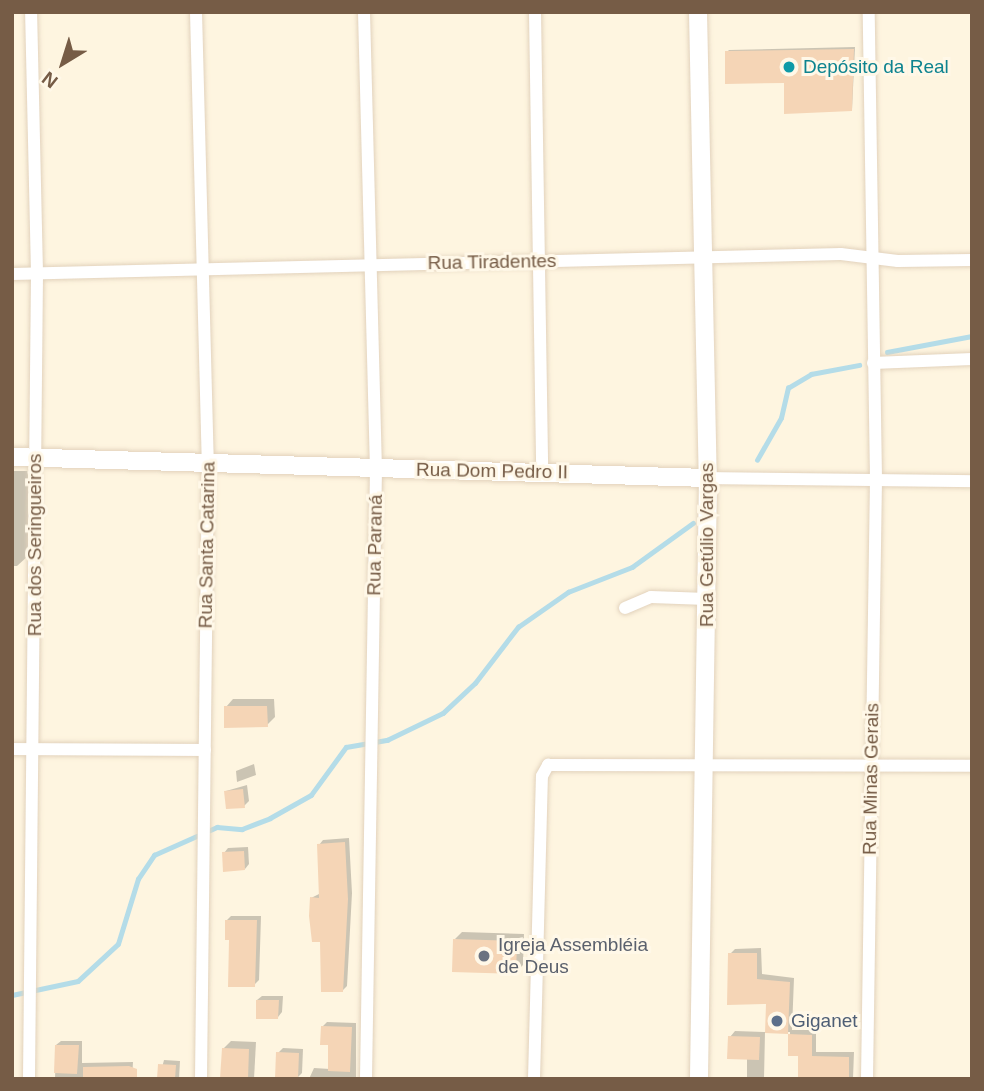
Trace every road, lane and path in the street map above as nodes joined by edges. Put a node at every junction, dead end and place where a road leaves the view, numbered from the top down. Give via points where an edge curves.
1 (31, 12) edge
2 (196, 12) edge
3 (364, 12) edge
4 (535, 12) edge
5 (698, 12) edge
6 (869, 12) edge
7 (870, 257) junction
8 (701, 258) junction
9 (972, 260) edge
10 (541, 261) junction
11 (372, 264) junction
12 (205, 270) junction
13 (37, 273) junction
14 (12, 274) edge
15 (972, 359) edge
16 (873, 363) junction
17 (12, 457) edge
18 (35, 458) junction
19 (208, 463) junction
20 (376, 469) junction
21 (542, 471) junction
22 (708, 478) junction
23 (876, 478) junction
24 (972, 481) edge
25 (707, 599) junction
26 (625, 608) dead end
27 (12, 749) edge
28 (35, 749) junction
29 (205, 750) junction
30 (705, 762) junction
31 (872, 764) junction
32 (972, 766) edge
33 (29, 1079) edge
34 (201, 1079) edge
35 (366, 1079) edge
36 (534, 1079) edge
37 (699, 1079) edge
38 (867, 1079) edge

1 - 13 street, Rua dos Seringueiros
2 - 12 street, Rua Santa Catarina
3 - 11 street, Rua Paraná
4 - 10 street
5 - 8 street, Rua Getúlio Vargas
6 - 7 street, Rua Minas Gerais
7 - 8 street, Rua Tiradentes
7 - 9 street, Rua Tiradentes
7 - 16 street, Rua Minas Gerais
8 - 10 street, Rua Tiradentes
8 - 22 street, Rua Getúlio Vargas
10 - 11 street, Rua Tiradentes
10 - 21 street
11 - 12 street, Rua Tiradentes
11 - 20 street, Rua Paraná
12 - 13 street, Rua Tiradentes
12 - 19 street, Rua Santa Catarina
13 - 14 street, Rua Tiradentes
13 - 18 street, Rua dos Seringueiros
15 - 16 street
16 - 23 street, Rua Minas Gerais
17 - 18 street, Rua Dom Pedro II
18 - 19 street, Rua Dom Pedro II
18 - 28 street, Rua dos Seringueiros
19 - 20 street, Rua Dom Pedro II
19 - 29 street, Rua Santa Catarina
20 - 21 street, Rua Dom Pedro II
20 - 35 street, Rua Paraná
21 - 22 street, Rua Dom Pedro II
22 - 23 street, Rua Dom Pedro II
22 - 25 street, Rua Getúlio Vargas
23 - 24 street, Rua Dom Pedro II
23 - 31 street, Rua Minas Gerais
25 - 26 street via 651,597
25 - 30 street, Rua Getúlio Vargas
27 - 28 street
28 - 29 street
28 - 33 street, Rua dos Seringueiros
29 - 34 street, Rua Santa Catarina
30 - 31 street
30 - 36 street via 555,763 545,768
30 - 37 street, Rua Getúlio Vargas
31 - 32 street
31 - 38 street, Rua Minas Gerais

